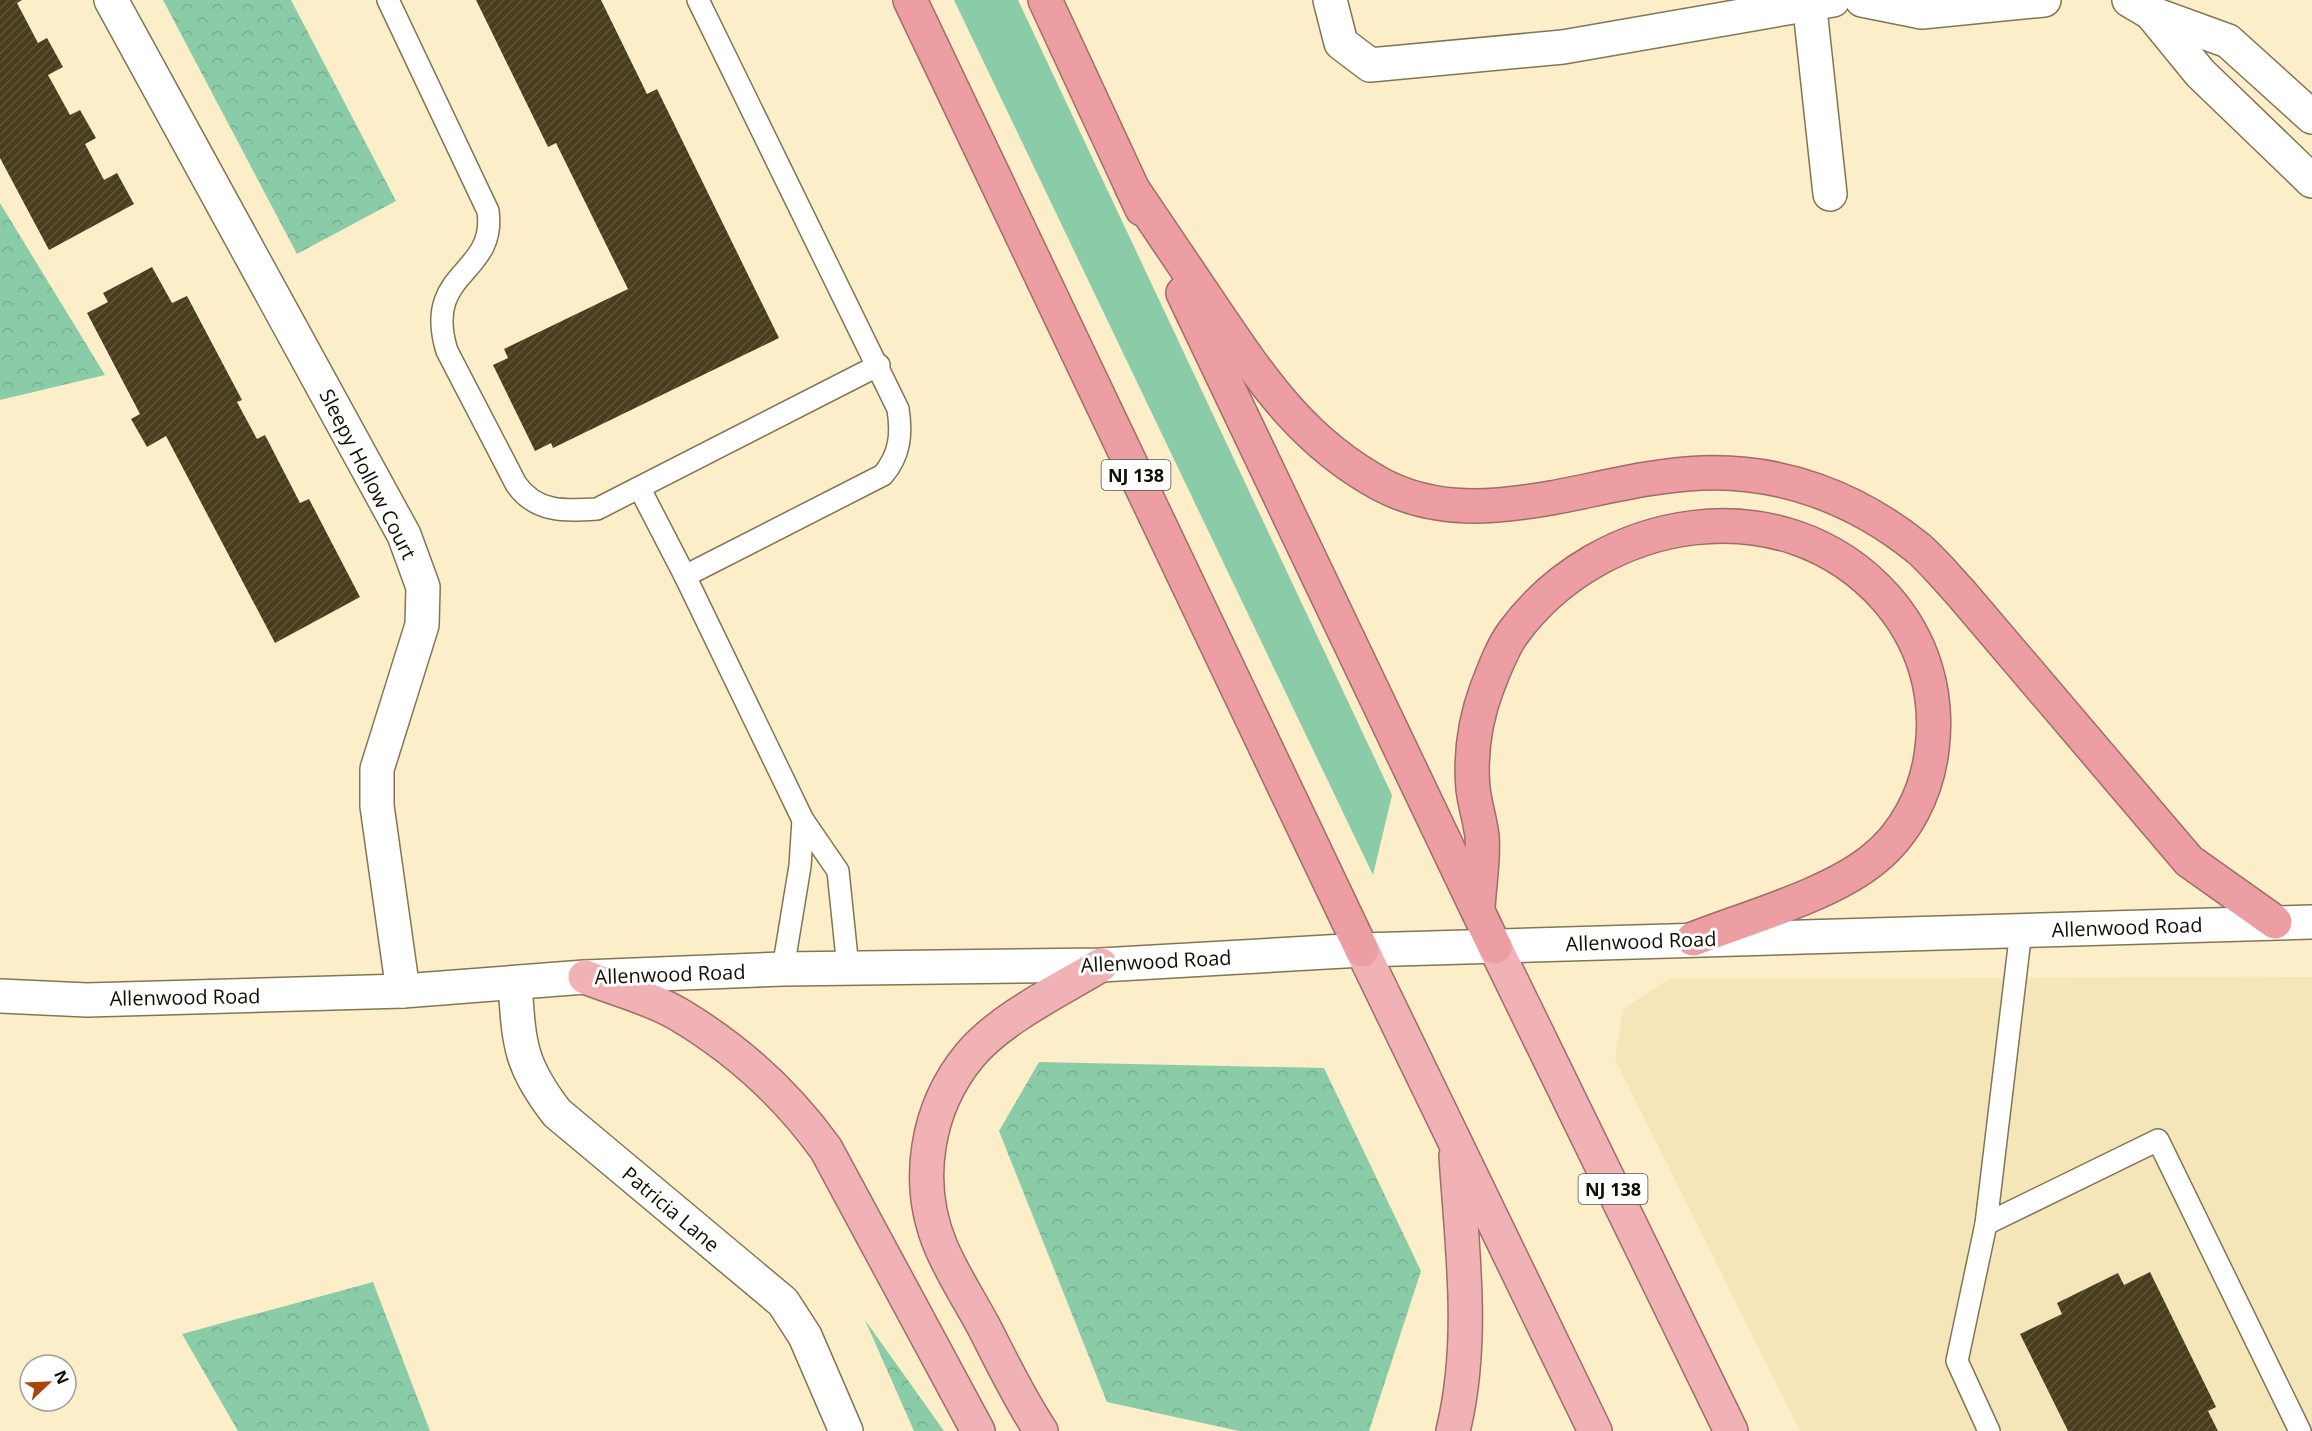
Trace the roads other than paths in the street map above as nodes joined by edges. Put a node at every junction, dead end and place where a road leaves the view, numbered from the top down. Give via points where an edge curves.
1 (111, 0) edge
2 (388, 0) edge
3 (698, 0) edge
4 (910, 0) edge
5 (1045, 0) edge
6 (1329, 0) edge
7 (1862, 0) edge
8 (2044, 0) edge
9 (1817, 1) edge
10 (2140, 6) edge
11 (2312, 117) edge
12 (2312, 181) edge
13 (1132, 188) junction
14 (1830, 194) dead end
15 (879, 364) junction
16 (640, 489) junction
17 (684, 576) junction
18 (803, 820) junction
19 (1478, 909) junction
20 (2275, 922) junction
21 (2312, 922) edge
22 (2021, 930) junction
23 (1693, 939) junction
24 (1495, 947) junction
25 (1362, 950) junction
26 (1101, 965) junction
27 (848, 968) junction
28 (783, 969) junction
29 (585, 977) junction
30 (515, 983) junction
31 (403, 991) junction
32 (0, 996) edge
33 (1455, 1139) junction
34 (1986, 1224) junction
35 (846, 1431) edge
36 (978, 1431) edge
37 (1041, 1431) edge
38 (1453, 1431) edge
39 (1595, 1431) edge
40 (1731, 1431) edge
41 (1989, 1431) edge
42 (2300, 1431) edge

1 - 31 street, Sleepy Hollow Court via 404,534 423,587 422,624 377,769 377,806
2 - 16 lane via 488,211 488,240 480,255 448,289 442,335 447,351 526,497 556,510 597,509
3 - 15 lane
4 - 25 highway, NJ 138
5 - 13 highway, NJ 138
6 - 9 street via 1341,43 1370,66 1563,47
7 - 8 street via 1922,12
9 - 14 street
10 - 11 street via 2228,41
10 - 12 street via 2200,73
13 - 19 highway, NJ 138
13 - 20 highway via 1284,408 1332,453 1383,485 1440,504 1491,507 1669,476 1733,473 1815,489 1884,523 1920,550 1960,592 2189,861
15 - 16 lane
15 - 17 lane via 893,394 900,425 896,455 883,475
16 - 17 lane
17 - 18 lane
18 - 27 lane via 838,871
18 - 28 lane via 800,866
19 - 23 highway via 1482,838 1473,788 1473,748 1478,714 1510,636 1549,591 1591,560 1626,543 1689,528 1762,529 1794,536 1837,555 1869,579 1900,615 1920,650 1931,681 1935,728 1930,768 1913,812 1900,833 1871,862 1835,885
19 - 24 highway, NJ 138
20 - 21 street, Allenwood Road
20 - 22 street, Allenwood Road
22 - 23 street, Allenwood Road
22 - 34 lane
23 - 24 street, Allenwood Road
24 - 25 street, Allenwood Road
24 - 40 highway, NJ 138
25 - 26 street, Allenwood Road
25 - 33 highway, NJ 138
26 - 27 street, Allenwood Road
26 - 37 highway via 1005,1024 971,1053 953,1078 936,1114 927,1152 928,1203 941,1246
27 - 28 street, Allenwood Road
28 - 29 street, Allenwood Road
29 - 30 street, Allenwood Road
29 - 36 highway via 677,1014 771,1083 803,1117 826,1149
30 - 31 street, Allenwood Road
30 - 35 street, Patricia Lane via 519,1042 544,1097 556,1113 783,1302 805,1336
31 - 32 street, Allenwood Road via 87,1000
33 - 38 highway via 1466,1353 1462,1396
33 - 39 highway, NJ 138
34 - 41 lane via 1957,1361
34 - 42 lane via 2158,1140

